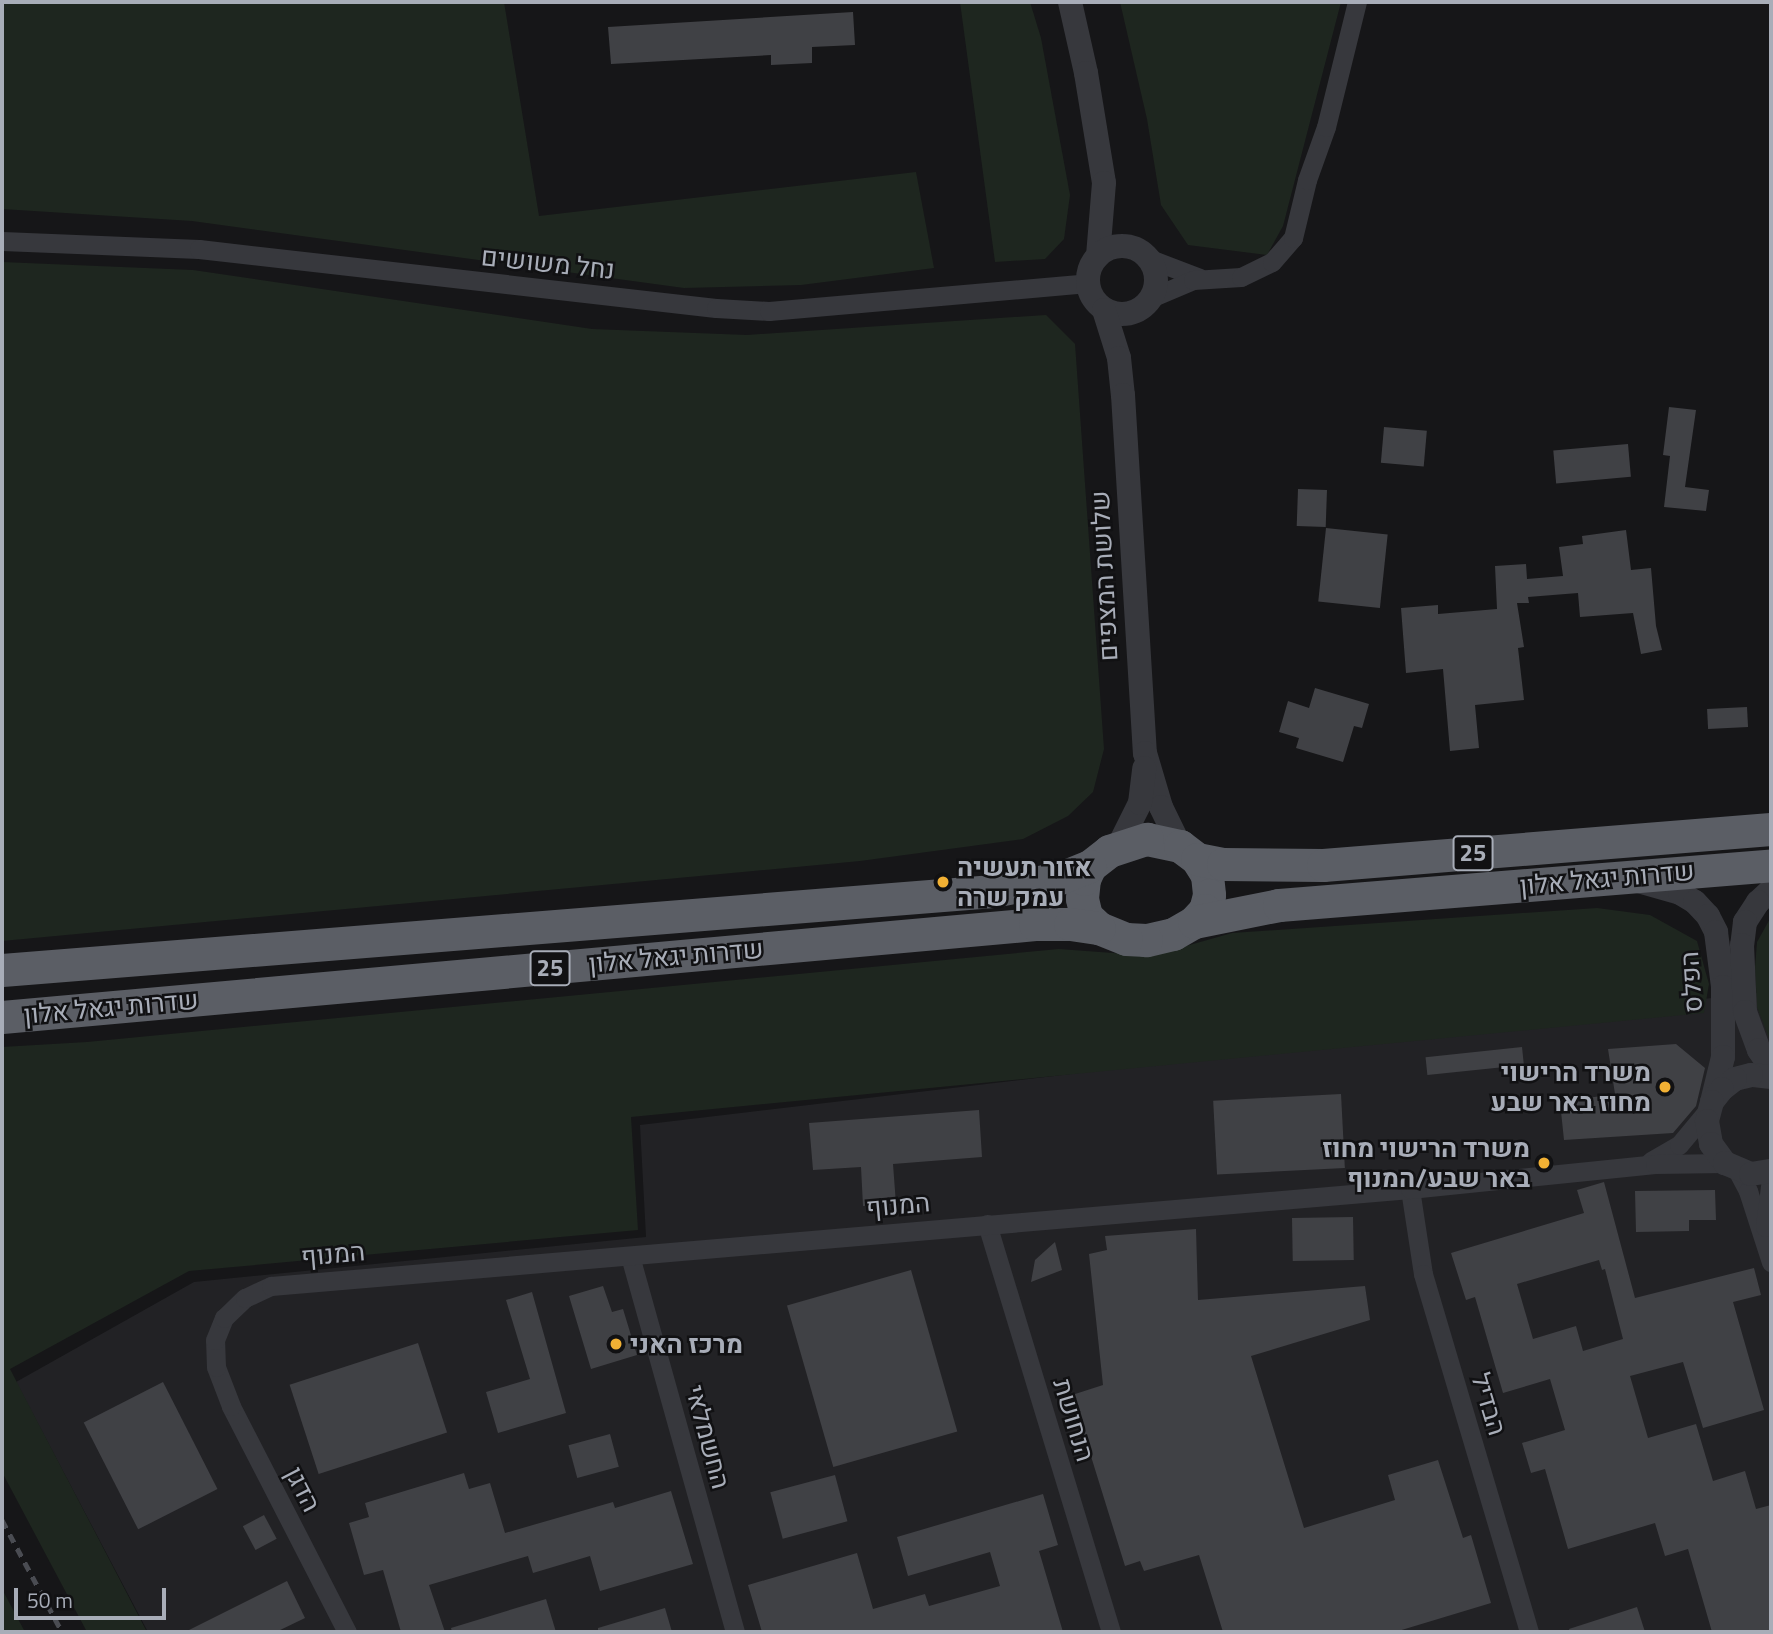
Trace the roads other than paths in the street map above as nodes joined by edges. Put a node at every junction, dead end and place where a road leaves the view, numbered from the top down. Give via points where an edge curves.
1 (1070, 2) edge
2 (1357, 2) edge
3 (1104, 183) junction
4 (2, 242) edge
5 (1142, 253) junction
6 (1098, 256) junction
7 (1204, 279) junction
8 (1088, 283) junction
9 (1145, 304) junction
10 (1104, 310) junction
11 (1123, 395) junction
12 (1145, 753) junction
13 (1771, 829) edge
14 (1118, 847) junction
15 (1189, 852) junction
16 (1771, 865) edge
17 (1090, 866) junction
18 (1620, 877) junction
19 (1771, 890) edge
20 (1194, 922) junction
21 (1099, 928) junction
22 (2, 970) edge
23 (2, 1017) edge
24 (1771, 1068) edge
25 (1771, 1077) edge
26 (1711, 1106) junction
27 (1638, 1166) junction
28 (1731, 1166) junction
29 (1771, 1171) edge
30 (1771, 1178) edge
31 (1410, 1189) junction
32 (987, 1224) junction
33 (630, 1256) junction
34 (1771, 1262) edge
35 (216, 1367) joint
36 (347, 1632) edge
37 (734, 1632) edge
38 (1111, 1632) edge
39 (1529, 1632) edge

1 - 3 street
2 - 7 street via 1293,238 1272,262 1241,277
3 - 5 street
3 - 6 street
4 - 8 street, נחל משושים via 199,249 769,311
5 - 6 street via 1114,247
5 - 7 street via 1178,272
5 - 9 street via 1157,277
6 - 8 street
7 - 9 street via 1179,284
8 - 10 street
9 - 10 street via 1127,315
9 - 11 street, שלושת המצפים via 1128,349
10 - 11 street, שלושת המצפים via 1116,346
11 - 12 street, שלושת המצפים
12 - 14 street, שלושת המצפים via 1140,803
12 - 15 street, שלושת המצפים via 1161,807
13 - 15 highway, שדרות יגאל אלון / 25 via 1323,865 1223,864
14 - 15 highway, 25 via 1147,839
14 - 17 highway, 25
15 - 20 highway via 1207,875 1209,895 1205,910
16 - 18 highway, שדרות יגאל אלון / 25
17 - 21 highway via 1082,898 1086,916
17 - 22 highway, שדרות יגאל אלון / 25 via 1060,878 993,891
18 - 20 highway, שדרות יגאל אלון / 25 via 1279,905
18 - 26 street, הפלס via 1680,893 1708,916 1716,932 1723,976 1723,1029 1721,1069
19 - 24 street, הפלס via 1745,922 1742,945 1745,1012 1751,1034
20 - 21 highway, 25 via 1173,934 1146,940 1126,939
21 - 23 highway, שדרות יגאל אלון / 25 via 1035,924
25 - 26 street via 1735,1079
26 - 27 street, המנוף via 1679,1145 1664,1157
26 - 28 street, הפלס via 1707,1121 1711,1144
27 - 28 street, המנוף
27 - 31 street, המנוף
28 - 29 street via 1751,1174
28 - 34 street via 1748,1191
30 - 34 street via 1765,1212
31 - 32 street, המנוף
31 - 39 street, הבדיל via 1423,1275
32 - 33 street, המנוף
32 - 38 street, הנחושת
33 - 35 street, המנוף via 271,1286 245,1298 225,1318 215,1340
33 - 37 street, החשמלאי
35 - 36 street, הדגן via 231,1406

